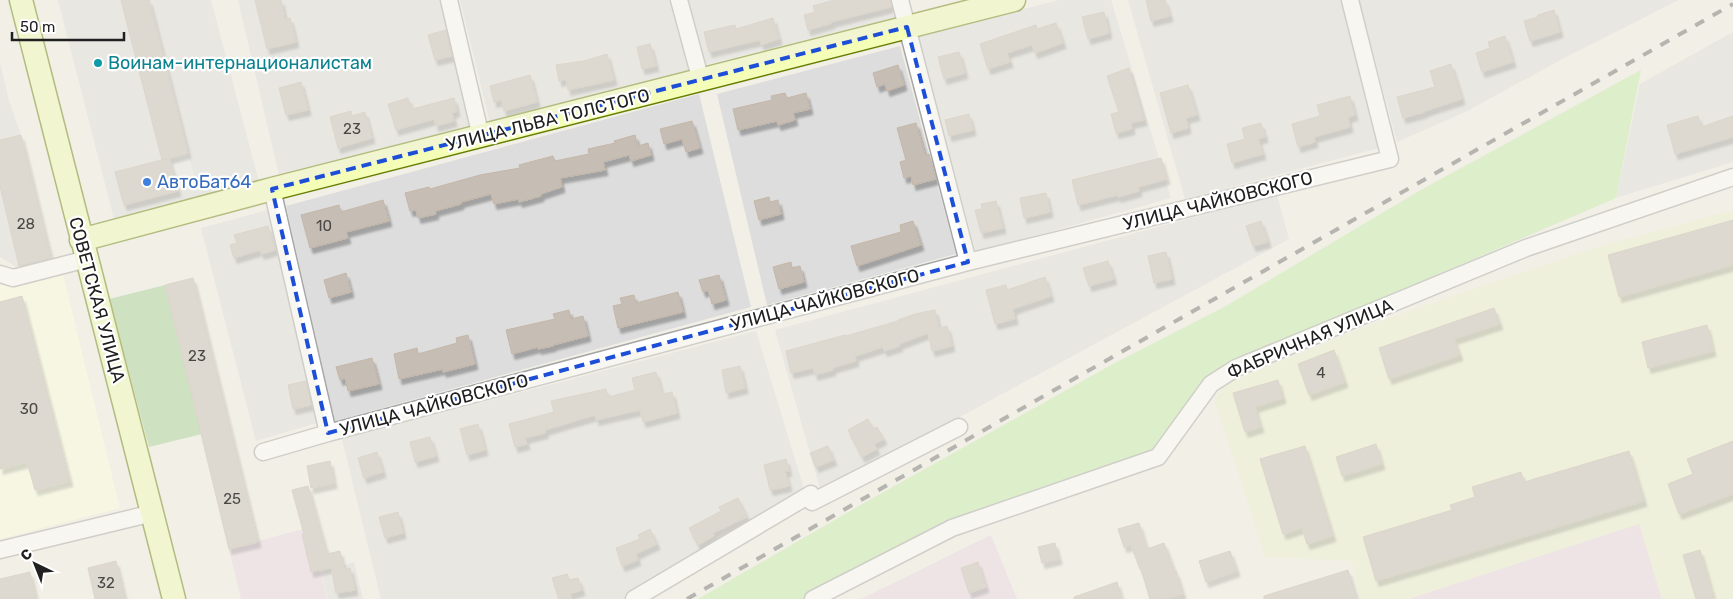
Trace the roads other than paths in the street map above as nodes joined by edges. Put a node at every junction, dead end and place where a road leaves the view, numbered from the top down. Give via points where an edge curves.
1 (21, 0) edge
2 (449, 0) edge
3 (678, 0) edge
4 (900, 0) edge
5 (1014, 0) edge
6 (1350, 0) edge
7 (907, 27) junction
8 (701, 81) junction
9 (481, 137) junction
10 (1733, 177) edge
11 (272, 189) junction
12 (84, 249) junction
13 (968, 262) junction
14 (0, 274) edge
15 (959, 426) dead end
16 (328, 433) junction
17 (263, 452) dead end
18 (153, 513) junction
19 (0, 550) edge
20 (174, 599) edge
21 (634, 599) edge
22 (813, 599) edge

1 - 12 street, СОВЕТСКАЯ УЛИЦА
2 - 9 street
3 - 8 street
4 - 7 street
5 - 7 street, УЛИЦА ЛЬВА ТОЛСТОГО
6 - 13 street, УЛИЦА ЧАЙКОВСКОГО via 1390,159
7 - 8 street, УЛИЦА ЛЬВА ТОЛСТОГО
7 - 13 street
8 - 9 street, УЛИЦА ЛЬВА ТОЛСТОГО
9 - 11 street, УЛИЦА ЛЬВА ТОЛСТОГО
10 - 22 street, ФАБРИЧНАЯ УЛИЦА via 1526,248 1236,368 1211,384 1158,457 952,528
11 - 12 street, УЛИЦА ЛЬВА ТОЛСТОГО
11 - 16 street
12 - 14 street via 13,278
12 - 18 street, СОВЕТСКАЯ УЛИЦА
13 - 16 street, УЛИЦА ЧАЙКОВСКОГО
15 - 21 street via 812,502 811,494
16 - 17 street, УЛИЦА ЧАЙКОВСКОГО
18 - 19 street
18 - 20 street, СОВЕТСКАЯ УЛИЦА

